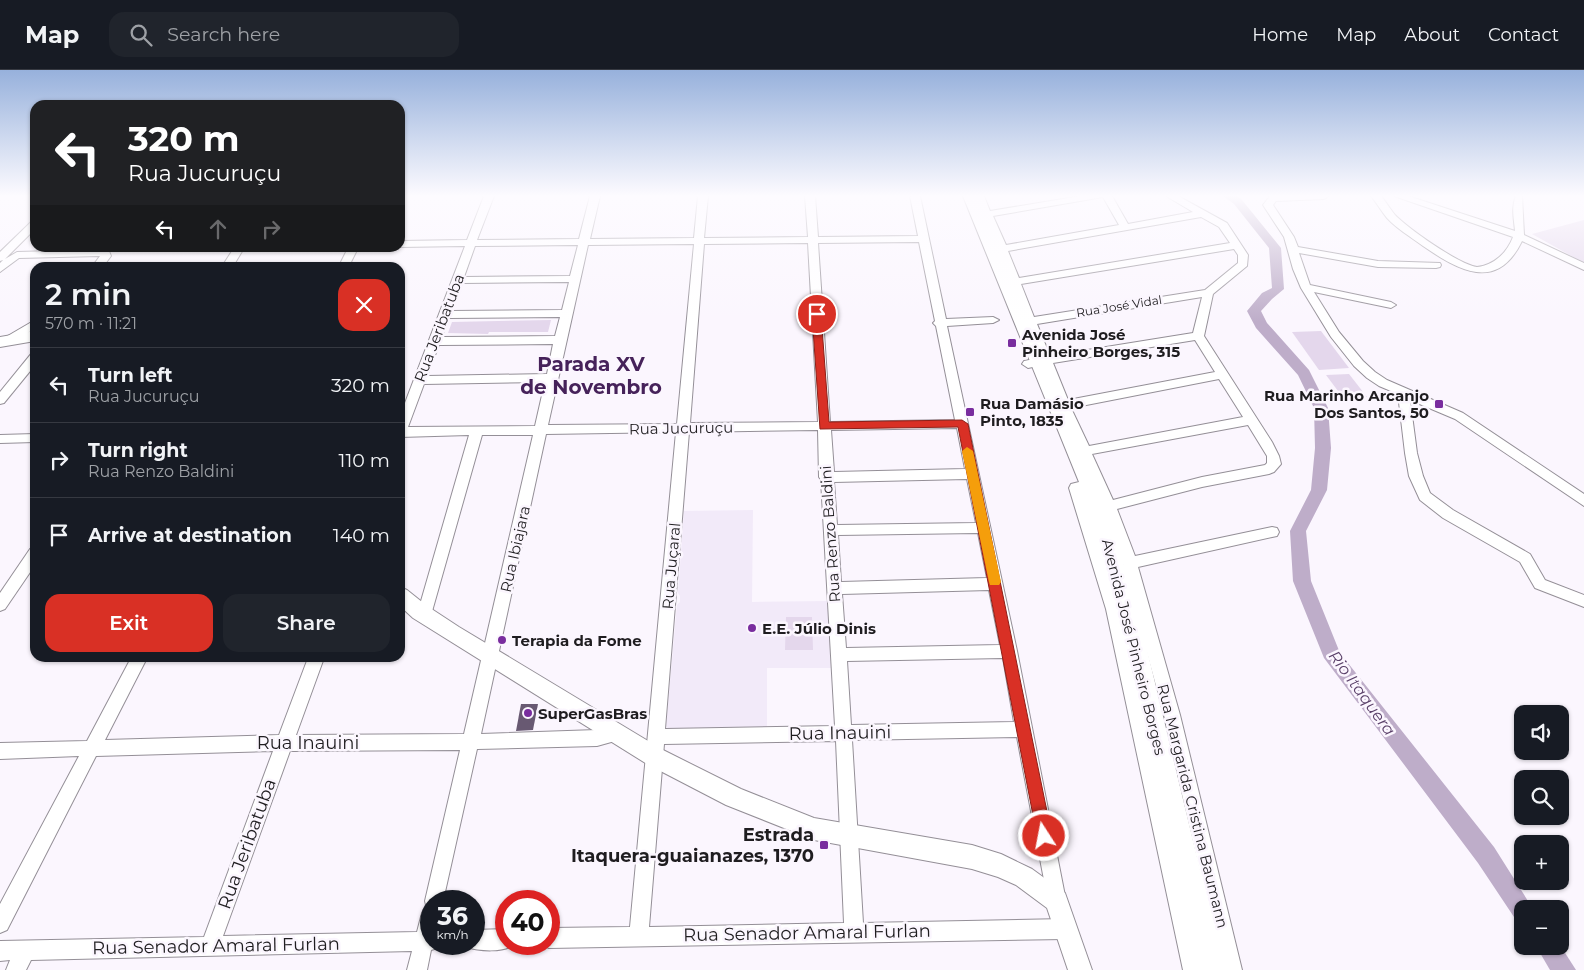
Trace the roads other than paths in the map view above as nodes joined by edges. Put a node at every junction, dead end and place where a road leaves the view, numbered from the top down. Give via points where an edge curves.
1 (20, 238) edge
2 (473, 238) edge
3 (585, 238) edge
4 (699, 238) edge
5 (978, 238) edge
6 (986, 238) edge
7 (998, 238) edge
8 (1064, 238) edge
9 (1232, 238) edge
10 (1289, 238) edge
11 (1422, 238) edge
12 (1518, 238) edge
13 (1523, 238) edge
14 (812, 239) junction
15 (923, 239) joint
16 (699, 241) junction
17 (584, 242) junction
18 (471, 243) junction
19 (405, 244) edge
20 (1237, 245) junction
21 (9, 249) junction
22 (30, 249) edge
23 (1003, 249) junction
24 (1293, 249) junction
25 (121, 252) edge
26 (0, 258) edge
27 (101, 262) edge
28 (113, 262) edge
29 (1436, 265) dead end
30 (1584, 267) edge
31 (0, 269) edge
32 (575, 279) junction
33 (457, 280) junction
34 (1016, 282) junction
35 (1306, 288) junction
36 (1208, 293) junction
37 (1391, 304) dead end
38 (567, 313) junction
39 (444, 314) junction
40 (993, 320) dead end
41 (1031, 322) junction
42 (939, 323) junction
43 (30, 326) edge
44 (1198, 336) junction
45 (30, 337) edge
46 (560, 340) junction
47 (5, 341) edge
48 (434, 341) junction
49 (30, 363) edge
50 (1037, 363) junction
51 (1222, 375) junction
52 (552, 378) junction
53 (420, 380) junction
54 (1404, 392) junction
55 (0, 400) edge
56 (1064, 405) junction
57 (405, 419) edge
58 (1250, 420) junction
59 (962, 424) junction
60 (824, 426) junction
61 (682, 428) junction
62 (541, 430) junction
63 (477, 431) junction
64 (405, 432) edge
65 (30, 438) edge
66 (0, 439) edge
67 (1085, 451) junction
68 (972, 474) junction
69 (826, 477) junction
70 (1584, 500) edge
71 (1109, 506) junction
72 (984, 528) junction
73 (830, 530) junction
74 (1272, 532) dead end
75 (30, 560) edge
76 (1130, 563) junction
77 (995, 584) junction
78 (834, 588) junction
79 (405, 599) edge
80 (1584, 601) edge
81 (0, 605) edge
82 (424, 615) junction
83 (1009, 651) junction
84 (838, 655) junction
85 (490, 657) junction
86 (137, 662) edge
87 (314, 662) edge
88 (1024, 729) junction
89 (843, 732) junction
90 (616, 734) junction
91 (284, 742) junction
92 (470, 742) junction
93 (656, 747) junction
94 (90, 749) junction
95 (0, 751) edge
96 (850, 837) junction
97 (436, 890) edge
98 (1057, 901) junction
99 (0, 923) edge
100 (1064, 928) junction
101 (854, 932) junction
102 (638, 936) junction
103 (560, 938) edge
104 (420, 941) edge
105 (210, 946) junction
106 (26, 950) junction
107 (0, 951) edge
108 (423, 955) edge
109 (16, 970) edge
110 (417, 970) edge
111 (1080, 970) edge
112 (1194, 970) edge
113 (1212, 970) edge
114 (1232, 970) edge

1 - 21 street
2 - 18 street, Rua Jeribatuba
3 - 17 street, Rua Ibiajara
4 - 16 street, Rua Juçaral
5 - 50 main road, Avenida José Pinheiro Borges
6 - 50 main road, Avenida José Pinheiro Borges
7 - 23 street, Rua Margarida Cristina Baumann
8 - 23 street
9 - 20 street
10 - 24 street
11 - 12 street via 1469,268 1481,269 1499,262 1514,249
13 - 30 street
14 - 15 street
14 - 16 street
14 - 60 street, Rua Renzo Baldini
15 - 42 street
16 - 17 street
16 - 61 street, Rua Juçaral
17 - 18 street
17 - 32 street, Rua Ibiajara
18 - 19 street
18 - 33 street, Rua Jeribatuba
20 - 34 street
20 - 36 street via 1243,255 1243,264
21 - 22 street
21 - 26 street
23 - 34 street, Rua Margarida Cristina Baumann
24 - 29 street via 1378,264
24 - 35 street
25 - 28 street
27 - 31 street via 105,254 17,256
32 - 33 street
32 - 38 street, Rua Ibiajara
33 - 39 street, Rua Jeribatuba
34 - 41 street, Rua Margarida Cristina Baumann
35 - 37 street
35 - 54 street via 1322,316 1365,371
36 - 41 street, Rua José Vidal
36 - 44 street
38 - 39 street
38 - 46 street, Rua Ibiajara
39 - 48 street, Rua Jeribatuba
40 - 42 street
41 - 50 street, Rua Margarida Cristina Baumann
42 - 59 street
43 - 47 street
44 - 50 street
44 - 51 street
45 - 47 main road
46 - 48 street
46 - 52 street, Rua Ibiajara
48 - 53 street, Rua Jeribatuba
49 - 55 street
50 - 56 street, Rua Margarida Cristina Baumann
50 - 112 main road, Avenida José Pinheiro Borges via 1115,609
50 - 113 main road, Avenida José Pinheiro Borges via 1090,489 1117,570
51 - 56 street
51 - 58 street
52 - 53 street
52 - 62 street, Rua Ibiajara
53 - 57 street, Rua Jeribatuba
54 - 70 street via 1459,416
54 - 80 street via 1411,453 1425,496 1448,514 1525,558 1540,584
56 - 67 street, Rua Margarida Cristina Baumann
58 - 67 street
58 - 71 street via 1273,456 1274,464 1269,469
59 - 60 street, Rua Jucuruçu
59 - 68 street
60 - 61 street, Rua Jucuruçu
60 - 69 street, Rua Renzo Baldini
61 - 62 street, Rua Jucuruçu
61 - 93 street, Rua Juçaral
62 - 63 street, Rua Jucuruçu
62 - 85 street, Rua Ibiajara
63 - 64 street, Rua Jucuruçu
63 - 82 street
65 - 66 street
67 - 71 street, Rua Margarida Cristina Baumann
68 - 69 street
68 - 72 street
69 - 73 street, Rua Renzo Baldini
71 - 76 street, Rua Margarida Cristina Baumann
72 - 73 street
72 - 77 street
73 - 78 street, Rua Renzo Baldini
74 - 76 street
75 - 81 street
76 - 114 street, Rua Margarida Cristina Baumann via 1173,717
77 - 78 street
77 - 83 street
78 - 84 street, Rua Renzo Baldini
79 - 82 main road
82 - 85 main road
83 - 84 street
83 - 88 street
84 - 89 street, Rua Renzo Baldini
85 - 90 main road
85 - 92 street, Rua Ibiajara
86 - 94 street
87 - 91 street, Rua Jeribatuba
88 - 89 street, Rua Inauini
88 - 98 street
89 - 93 street, Rua Inauini
89 - 96 street, Rua Renzo Baldini
90 - 92 street, Rua Inauini via 597,738
90 - 93 main road
91 - 92 street, Rua Inauini
91 - 94 street, Rua Inauini
91 - 105 street, Rua Jeribatuba
92 - 97 street, Rua Ibiajara
93 - 96 main road via 734,798 814,829
93 - 102 street, Rua Juçaral
94 - 95 street, Rua Inauini
94 - 99 street
96 - 98 main road via 972,857 1024,877
96 - 101 street, Rua Renzo Baldini
98 - 100 main road
100 - 101 street, Rua Senador Amaral Furlan
100 - 111 main road
101 - 102 street, Rua Senador Amaral Furlan
102 - 103 street, Rua Senador Amaral Furlan
104 - 105 street, Rua Senador Amaral Furlan
105 - 106 street, Rua Senador Amaral Furlan
106 - 107 street, Rua Senador Amaral Furlan
106 - 109 street
108 - 110 street

